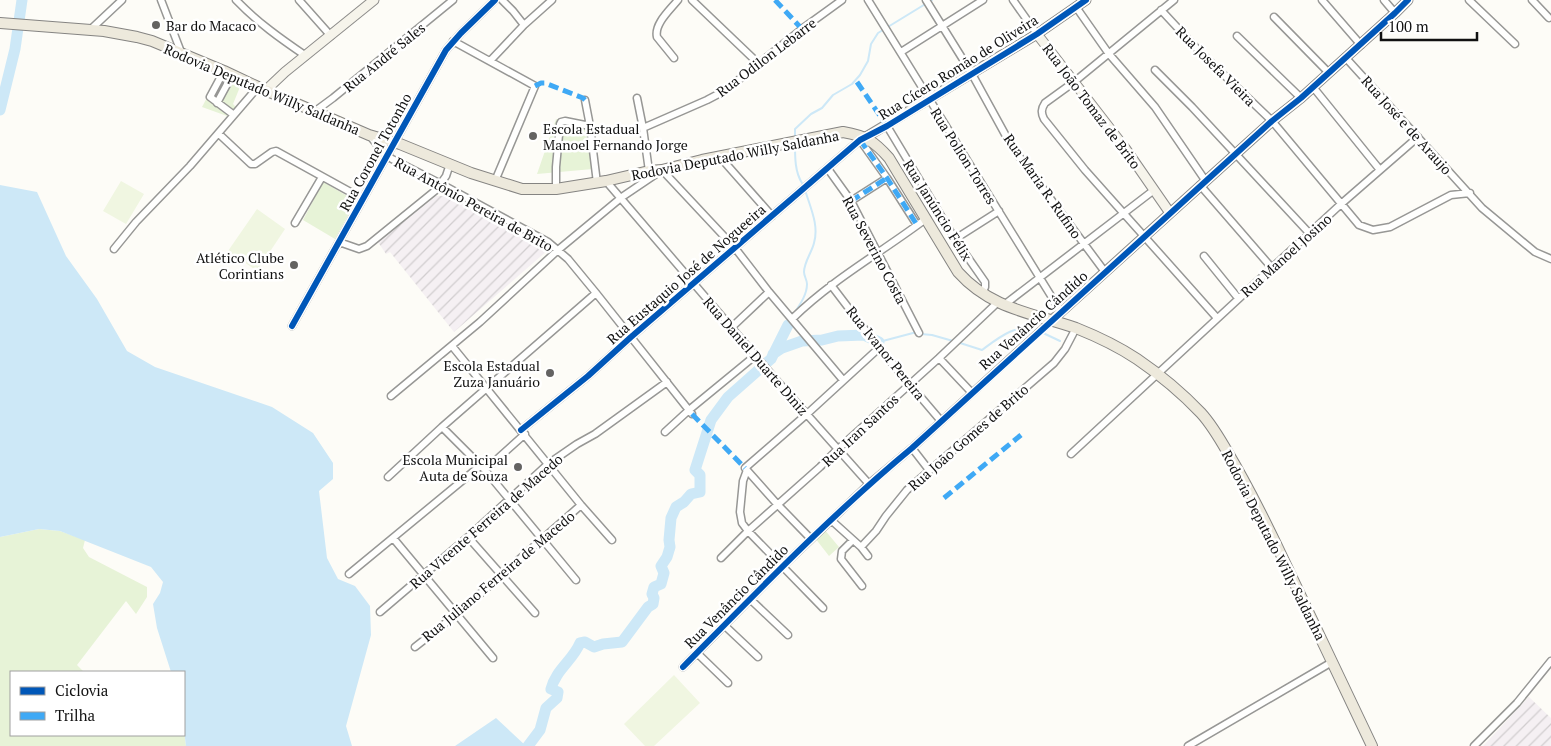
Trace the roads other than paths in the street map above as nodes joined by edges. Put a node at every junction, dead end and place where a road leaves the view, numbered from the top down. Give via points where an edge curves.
1 (122, 0) edge
2 (161, 0) edge
3 (236, 0) edge
4 (299, 0) edge
5 (453, 0) edge
6 (495, 0) edge
7 (502, 0) edge
8 (552, 0) edge
9 (678, 0) edge
10 (692, 0) edge
11 (842, 0) edge
12 (868, 0) edge
13 (926, 0) edge
14 (983, 0) edge
15 (1013, 0) edge
16 (1086, 0) edge
17 (1174, 0) edge
18 (1322, 0) edge
19 (1384, 0) edge
20 (1408, 0) edge
21 (1469, 0) edge
22 (1532, 0) edge
23 (369, 2) edge
24 (1073, 4) edge
25 (1161, 10) junction
26 (1395, 13) junction
27 (1274, 17) dead end
28 (1549, 18) dead end
29 (0, 23) edge
30 (524, 25) junction
31 (943, 26) junction
32 (90, 30) junction
33 (1037, 34) junction
34 (331, 36) junction
35 (1237, 36) dead end
36 (453, 41) junction
37 (1515, 44) dead end
38 (1361, 45) junction
39 (181, 52) junction
40 (901, 52) junction
41 (1109, 54) junction
42 (306, 56) junction
43 (1345, 57) junction
44 (674, 58) dead end
45 (490, 61) junction
46 (759, 64) junction
47 (1155, 70) dead end
48 (1328, 72) junction
49 (228, 73) junction
50 (972, 74) junction
51 (1074, 82) junction
52 (1313, 88) junction
53 (262, 89) junction
54 (637, 98) dead end
55 (1301, 98) junction
56 (585, 100) dead end
57 (930, 100) junction
58 (314, 112) junction
59 (234, 115) junction
60 (1272, 121) junction
61 (590, 126) junction
62 (887, 126) junction
63 (643, 128) junction
64 (218, 134) junction
65 (369, 134) junction
66 (1418, 137) junction
67 (863, 139) junction
68 (395, 142) junction
69 (1236, 153) junction
70 (388, 156) junction
71 (720, 157) junction
72 (450, 164) junction
73 (828, 169) junction
74 (662, 170) junction
75 (1380, 170) junction
76 (649, 171) junction
77 (322, 176) junction
78 (887, 178) junction
79 (495, 181) junction
80 (601, 182) junction
81 (1203, 183) junction
82 (441, 184) junction
83 (556, 189) junction
84 (1154, 190) junction
85 (1470, 193) junction
86 (622, 197) junction
87 (363, 199) junction
88 (851, 201) junction
89 (1341, 204) junction
90 (999, 211) junction
91 (1124, 212) junction
92 (1170, 213) junction
93 (772, 216) junction
94 (926, 218) junction
95 (295, 223) dead end
96 (917, 225) junction
97 (1310, 234) junction
98 (1144, 236) junction
99 (955, 239) junction
100 (339, 242) junction
101 (1083, 243) junction
102 (735, 248) junction
103 (114, 249) dead end
104 (558, 250) junction
105 (878, 252) junction
106 (1204, 256) dead end
107 (1551, 259) edge
108 (1272, 268) junction
109 (1105, 272) junction
110 (1040, 278) junction
111 (694, 283) junction
112 (831, 285) junction
113 (769, 292) junction
114 (596, 293) junction
115 (982, 294) junction
116 (1238, 298) junction
117 (1001, 304) junction
118 (1061, 312) junction
119 (793, 318) junction
120 (1217, 318) junction
121 (1051, 321) junction
122 (292, 326) dead end
123 (732, 327) junction
124 (1076, 328) junction
125 (919, 333) dead end
126 (631, 337) junction
127 (452, 346) junction
128 (879, 348) junction
129 (756, 355) junction
130 (939, 358) junction
131 (1156, 374) junction
132 (843, 380) junction
133 (668, 382) junction
134 (910, 384) junction
135 (487, 388) junction
136 (972, 393) junction
137 (391, 396) dead end
138 (691, 412) junction
139 (807, 414) junction
140 (941, 421) junction
141 (442, 427) junction
142 (523, 432) junction
143 (666, 432) dead end
144 (912, 448) junction
145 (837, 450) junction
146 (1071, 454) dead end
147 (548, 464) junction
148 (482, 468) junction
149 (746, 469) junction
150 (929, 470) junction
151 (388, 478) dead end
152 (869, 484) junction
153 (509, 500) junction
154 (777, 504) junction
155 (582, 506) junction
156 (831, 520) junction
157 (748, 531) junction
158 (468, 536) junction
159 (393, 538) junction
160 (811, 539) junction
161 (542, 540) junction
162 (612, 540) dead end
163 (853, 540) junction
164 (861, 547) junction
165 (868, 556) dead end
166 (721, 558) dead end
167 (783, 566) junction
168 (348, 574) dead end
169 (502, 575) junction
170 (424, 576) junction
171 (576, 580) dead end
172 (862, 586) dead end
173 (750, 599) junction
174 (823, 608) dead end
175 (380, 612) dead end
176 (535, 613) dead end
177 (457, 614) junction
178 (724, 625) junction
179 (788, 635) dead end
180 (415, 647) dead end
181 (696, 653) junction
182 (758, 657) dead end
183 (493, 658) dead end
184 (1551, 661) edge
185 (1332, 662) junction
186 (683, 667) dead end
187 (728, 683) dead end
188 (1188, 746) edge
189 (1372, 746) edge
190 (1474, 746) edge

1 - 32 street
2 - 39 street
3 - 42 street via 260,23
4 - 34 street
5 - 58 street, Rua André Sales
6 - 36 street, Rua Coronel Totonho
7 - 30 street
8 - 30 street
9 - 44 street via 656,33
10 - 46 street
11 - 46 street, Rua Odilon Lebarre
12 - 40 street, Rua Polion Torres
13 - 31 street, Rua Maria R. Rufino
14 - 31 street
15 - 33 street, Rua João Tomaz de Brito
16 - 24 street, Rua Cícero Romão de Oliveira
17 - 25 street
18 - 38 street
19 - 26 street
20 - 26 street, Rua Venâncio Cândido
21 - 37 street
22 - 28 street
23 - 34 street
24 - 33 street, Rua Cícero Romão de Oliveira
24 - 41 street
25 - 41 street
25 - 60 street, Rua Josefa Vieira
26 - 38 street, Rua Venâncio Cândido
27 - 48 street
29 - 32 main road, Rodovia Deputado Willy Saldanha
30 - 45 street
31 - 40 street
31 - 50 street, Rua Maria R. Rufino
32 - 39 main road, Rodovia Deputado Willy Saldanha via 137,36
33 - 50 street, Rua Cícero Romão de Oliveira
33 - 51 street, Rua João Tomaz de Brito
34 - 42 street
35 - 55 street
36 - 45 street
36 - 68 street, Rua Coronel Totonho
38 - 43 street, Rua Venâncio Cândido
39 - 49 main road, Rodovia Deputado Willy Saldanha
40 - 57 street, Rua Polion Torres
41 - 51 street
41 - 81 street via 1155,107
42 - 53 street
43 - 48 street, Rua Venâncio Cândido
43 - 66 street, Rua José e de Araujo
45 - 79 street via 535,86
46 - 63 street, Rua Odilon Lebarre via 716,96
47 - 69 street
48 - 52 street, Rua Venâncio Cândido
49 - 53 main road, Rodovia Deputado Willy Saldanha
49 - 59 street via 210,96
50 - 57 street, Rua Cícero Romão de Oliveira
50 - 101 street, Rua Maria R. Rufino via 1012,147
51 - 84 street, Rua João Tomaz de Brito
51 - 91 street via 1045,103 1044,119 1084,170
52 - 55 street, Rua Venâncio Cândido
52 - 75 street
53 - 58 main road, Rodovia Deputado Willy Saldanha
53 - 59 street
54 - 63 street
55 - 60 street, Rua Venâncio Cândido
56 - 61 street
57 - 62 street, Rua Cícero Romão de Oliveira
57 - 90 street, Rua Polion Torres
58 - 65 main road, Rodovia Deputado Willy Saldanha
59 - 64 street
60 - 69 street, Rua Venâncio Cândido
60 - 89 street, Rua Josefa Vieira
61 - 80 street
61 - 83 street via 561,122
62 - 67 street, Rua Cícero Romão de Oliveira
62 - 99 street, Rua Janúncio Félix
63 - 76 street
64 - 77 street via 251,164 274,151
64 - 103 street
65 - 68 main road, Rodovia Deputado Willy Saldanha
65 - 70 street, Rua Antônio Pereira de Brito
66 - 75 street, Rua Manoel Josino
66 - 85 street, Rua José e de Araujo
67 - 71 main road, Rodovia Deputado Willy Saldanha via 843,132
67 - 73 street, Rua Eustaquio José de Nogueeira
67 - 78 street
67 - 94 main road, Rodovia Deputado Willy Saldanha via 877,145 889,158
68 - 70 street, Rua Coronel Totonho
68 - 72 main road, Rodovia Deputado Willy Saldanha
69 - 81 street, Rua Venâncio Cândido
69 - 97 street
70 - 82 street, Rua Antônio Pereira de Brito
70 - 87 street, Rua Coronel Totonho
71 - 74 main road, Rodovia Deputado Willy Saldanha
71 - 93 street
72 - 79 main road, Rodovia Deputado Willy Saldanha
72 - 82 street
73 - 88 street, Rua Severino Costa
73 - 93 street, Rua Eustaquio José de Nogueeira
74 - 76 main road, Rodovia Deputado Willy Saldanha
74 - 86 street
74 - 102 street
75 - 89 street, Rua Manoel Josino
76 - 80 main road, Rodovia Deputado Willy Saldanha
77 - 87 street
77 - 95 street
78 - 88 street
78 - 96 street
79 - 83 main road, Rodovia Deputado Willy Saldanha via 522,188
80 - 83 main road, Rodovia Deputado Willy Saldanha
80 - 86 street, Rua Daniel Duarte Diniz
81 - 92 street, Rua Venâncio Cândido
81 - 108 street
82 - 100 street via 367,246 359,249
82 - 104 street, Rua Antônio Pereira de Brito
84 - 91 street, Rua Iran Santos
84 - 92 street, Rua João Tomaz de Brito
85 - 89 street, Rua Josefa Vieira via 1451,195 1379,230 1359,225
85 - 107 street, Rua José e de Araujo via 1482,208 1535,252
86 - 104 street
86 - 111 street, Rua Daniel Duarte Diniz
87 - 100 street, Rua Coronel Totonho
88 - 105 street, Rua Severino Costa
89 - 97 street, Rua Manoel Josino
90 - 99 street
90 - 110 street, Rua Polion Torres
91 - 98 street
91 - 101 street, Rua Iran Santos
92 - 98 street, Rua Venâncio Cândido
93 - 102 street, Rua Eustaquio José de Nogueeira
94 - 96 street
94 - 115 main road, Rodovia Deputado Willy Saldanha via 958,272
96 - 105 street
97 - 108 street, Rua Manoel Josino
98 - 109 street, Rua Venâncio Cândido
98 - 120 street
99 - 115 street, Rua Janúncio Félix via 985,282
100 - 122 street, Rua Coronel Totonho
101 - 109 street, Rua Maria R. Rufino
101 - 110 street, Rua Iran Santos
102 - 111 street, Rua Eustaquio José de Nogueeira
102 - 113 street
104 - 114 street, Rua Antônio Pereira de Brito
104 - 127 street
105 - 112 street
105 - 125 street, Rua Severino Costa
106 - 116 street
108 - 116 street, Rua Manoel Josino
109 - 118 street, Rua Venâncio Cândido
110 - 117 street, Rua Iran Santos
110 - 118 street, Rua Polion Torres
111 - 123 street, Rua Daniel Duarte Diniz
111 - 126 street, Rua Eustaquio José de Nogueeira
112 - 119 street
112 - 128 street, Rua Ivanor Pereira
113 - 119 street
113 - 123 street
114 - 126 street, Rua Antônio Pereira de Brito
114 - 135 street
115 - 117 main road, Rodovia Deputado Willy Saldanha
116 - 120 street, Rua Manoel Josino
117 - 121 main road, Rodovia Deputado Willy Saldanha
117 - 130 street, Rua Iran Santos
118 - 121 street, Rua Venâncio Cândido
119 - 132 street
120 - 131 street, Rua Manoel Josino
121 - 124 main road, Rodovia Deputado Willy Saldanha
121 - 136 street, Rua Venâncio Cândido
123 - 129 street, Rua Daniel Duarte Diniz
124 - 131 main road, Rodovia Deputado Willy Saldanha via 1136,359
124 - 150 street, Rua João Gomes de Brito via 1054,363
126 - 133 street, Rua Antônio Pereira de Brito
126 - 142 street, Rua Eustaquio José de Nogueeira
127 - 135 street
127 - 137 street
128 - 132 street
128 - 134 street, Rua Ivanor Pereira
129 - 138 street
129 - 139 street, Rua Daniel Duarte Diniz
130 - 134 street, Rua Iran Santos
130 - 136 street
131 - 146 street, Rua Manoel Josino
131 - 185 main road, Rodovia Deputado Willy Saldanha via 1201,413 1222,442 1244,479
132 - 139 street
133 - 138 street, Rua Antônio Pereira de Brito
133 - 147 street, Rua Vicente Ferreira de Macedo
134 - 140 street, Rua Ivanor Pereira
134 - 145 street, Rua Iran Santos
135 - 141 street
135 - 142 street
136 - 140 street, Rua Venâncio Cândido
138 - 143 street
139 - 145 street, Rua Daniel Duarte Diniz
139 - 149 street
140 - 144 street, Rua Venâncio Cândido
141 - 148 street
141 - 151 street
142 - 147 street
142 - 148 street, Rua Eustaquio José de Nogueeira
144 - 150 street
144 - 152 street, Rua Venâncio Cândido
145 - 152 street, Rua Daniel Duarte Diniz
145 - 154 street, Rua Iran Santos
147 - 153 street, Rua Vicente Ferreira de Macedo
147 - 155 street
148 - 153 street
148 - 159 street, Rua Eustaquio José de Nogueeira
149 - 154 street
149 - 157 street via 740,518
150 - 164 street, Rua João Gomes de Brito via 899,499
152 - 156 street, Rua Venâncio Cândido
153 - 158 street, Rua Vicente Ferreira de Macedo
153 - 161 street
154 - 157 street, Rua Iran Santos
154 - 160 street
155 - 161 street, Rua Juliano Ferreira de Macedo
155 - 162 street
156 - 160 street, Rua Venâncio Cândido
156 - 163 street
157 - 166 street, Rua Iran Santos
157 - 167 street
158 - 169 street
158 - 170 street, Rua Vicente Ferreira de Macedo
159 - 168 street, Rua Eustaquio José de Nogueeira
159 - 170 street
160 - 167 street, Rua Venâncio Cândido
161 - 169 street, Rua Juliano Ferreira de Macedo
161 - 171 street
163 - 164 street
163 - 172 street via 841,555 843,563
164 - 165 street
167 - 173 street, Rua Venâncio Cândido
167 - 174 street
169 - 176 street
169 - 177 street, Rua Juliano Ferreira de Macedo
170 - 175 street, Rua Vicente Ferreira de Macedo
170 - 177 street
173 - 178 street, Rua Venâncio Cândido
173 - 179 street
177 - 180 street, Rua Juliano Ferreira de Macedo
177 - 183 street
178 - 181 street, Rua Venâncio Cândido
178 - 182 street
181 - 186 street, Rua Venâncio Cândido
181 - 187 street
184 - 190 street via 1517,703
185 - 188 street
185 - 189 main road, Rodovia Deputado Willy Saldanha

